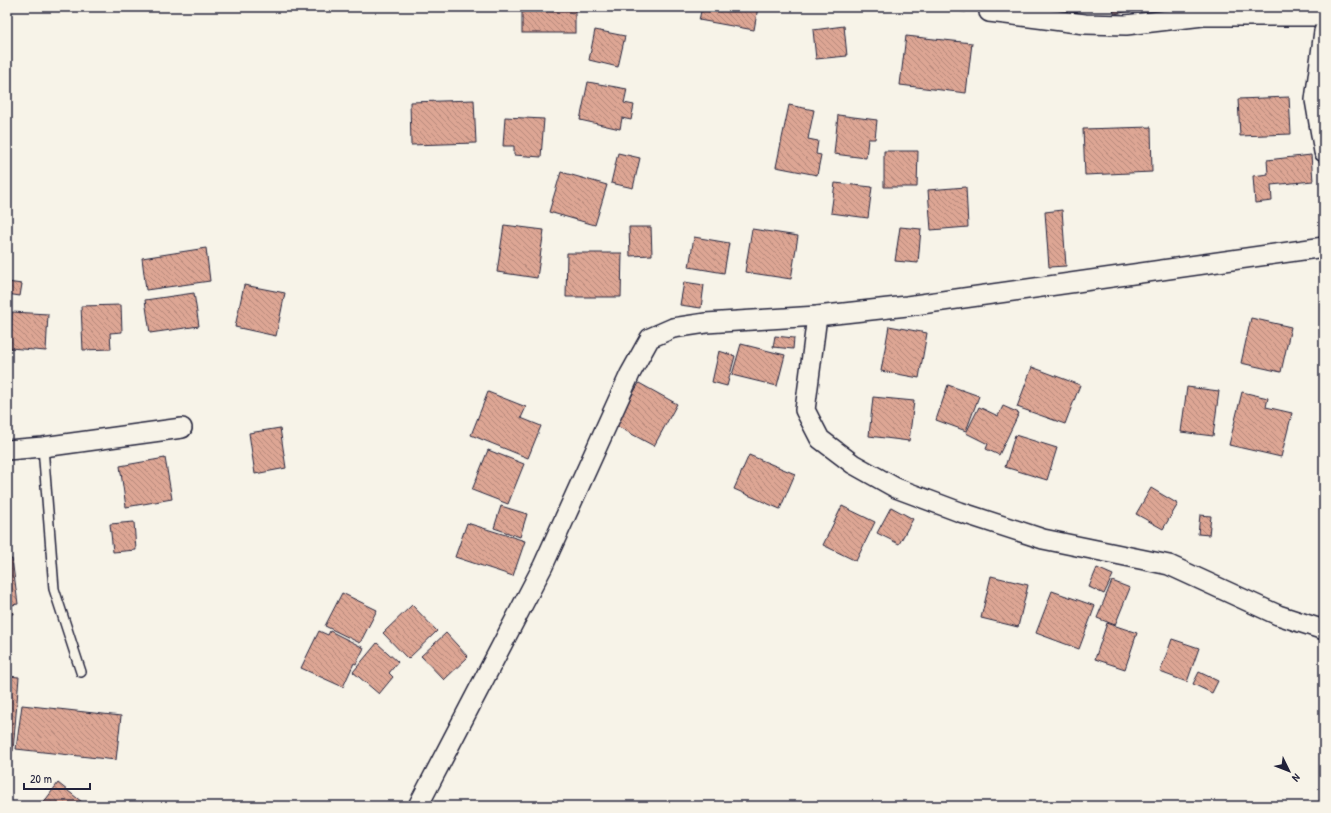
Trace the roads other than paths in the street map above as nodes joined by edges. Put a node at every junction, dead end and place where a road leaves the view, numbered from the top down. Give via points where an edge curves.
1 (989, 12) dead end
2 (1324, 16) edge
3 (1324, 31) edge
4 (1324, 152) edge
5 (1324, 247) edge
6 (817, 316) junction
7 (182, 428) dead end
8 (42, 447) junction
9 (7, 450) edge
10 (1324, 630) edge
11 (81, 672) dead end
12 (418, 806) edge

1 - 2 street via 1086,24 1126,25 1203,16
3 - 4 street via 1314,100
5 - 6 street via 907,306
6 - 10 street via 806,410 820,439 853,464 896,488 960,512 1043,539 1169,566 1278,615
6 - 12 street via 706,323 674,328 650,338 630,374 543,566
7 - 8 street
8 - 9 street
8 - 11 lane via 54,589

